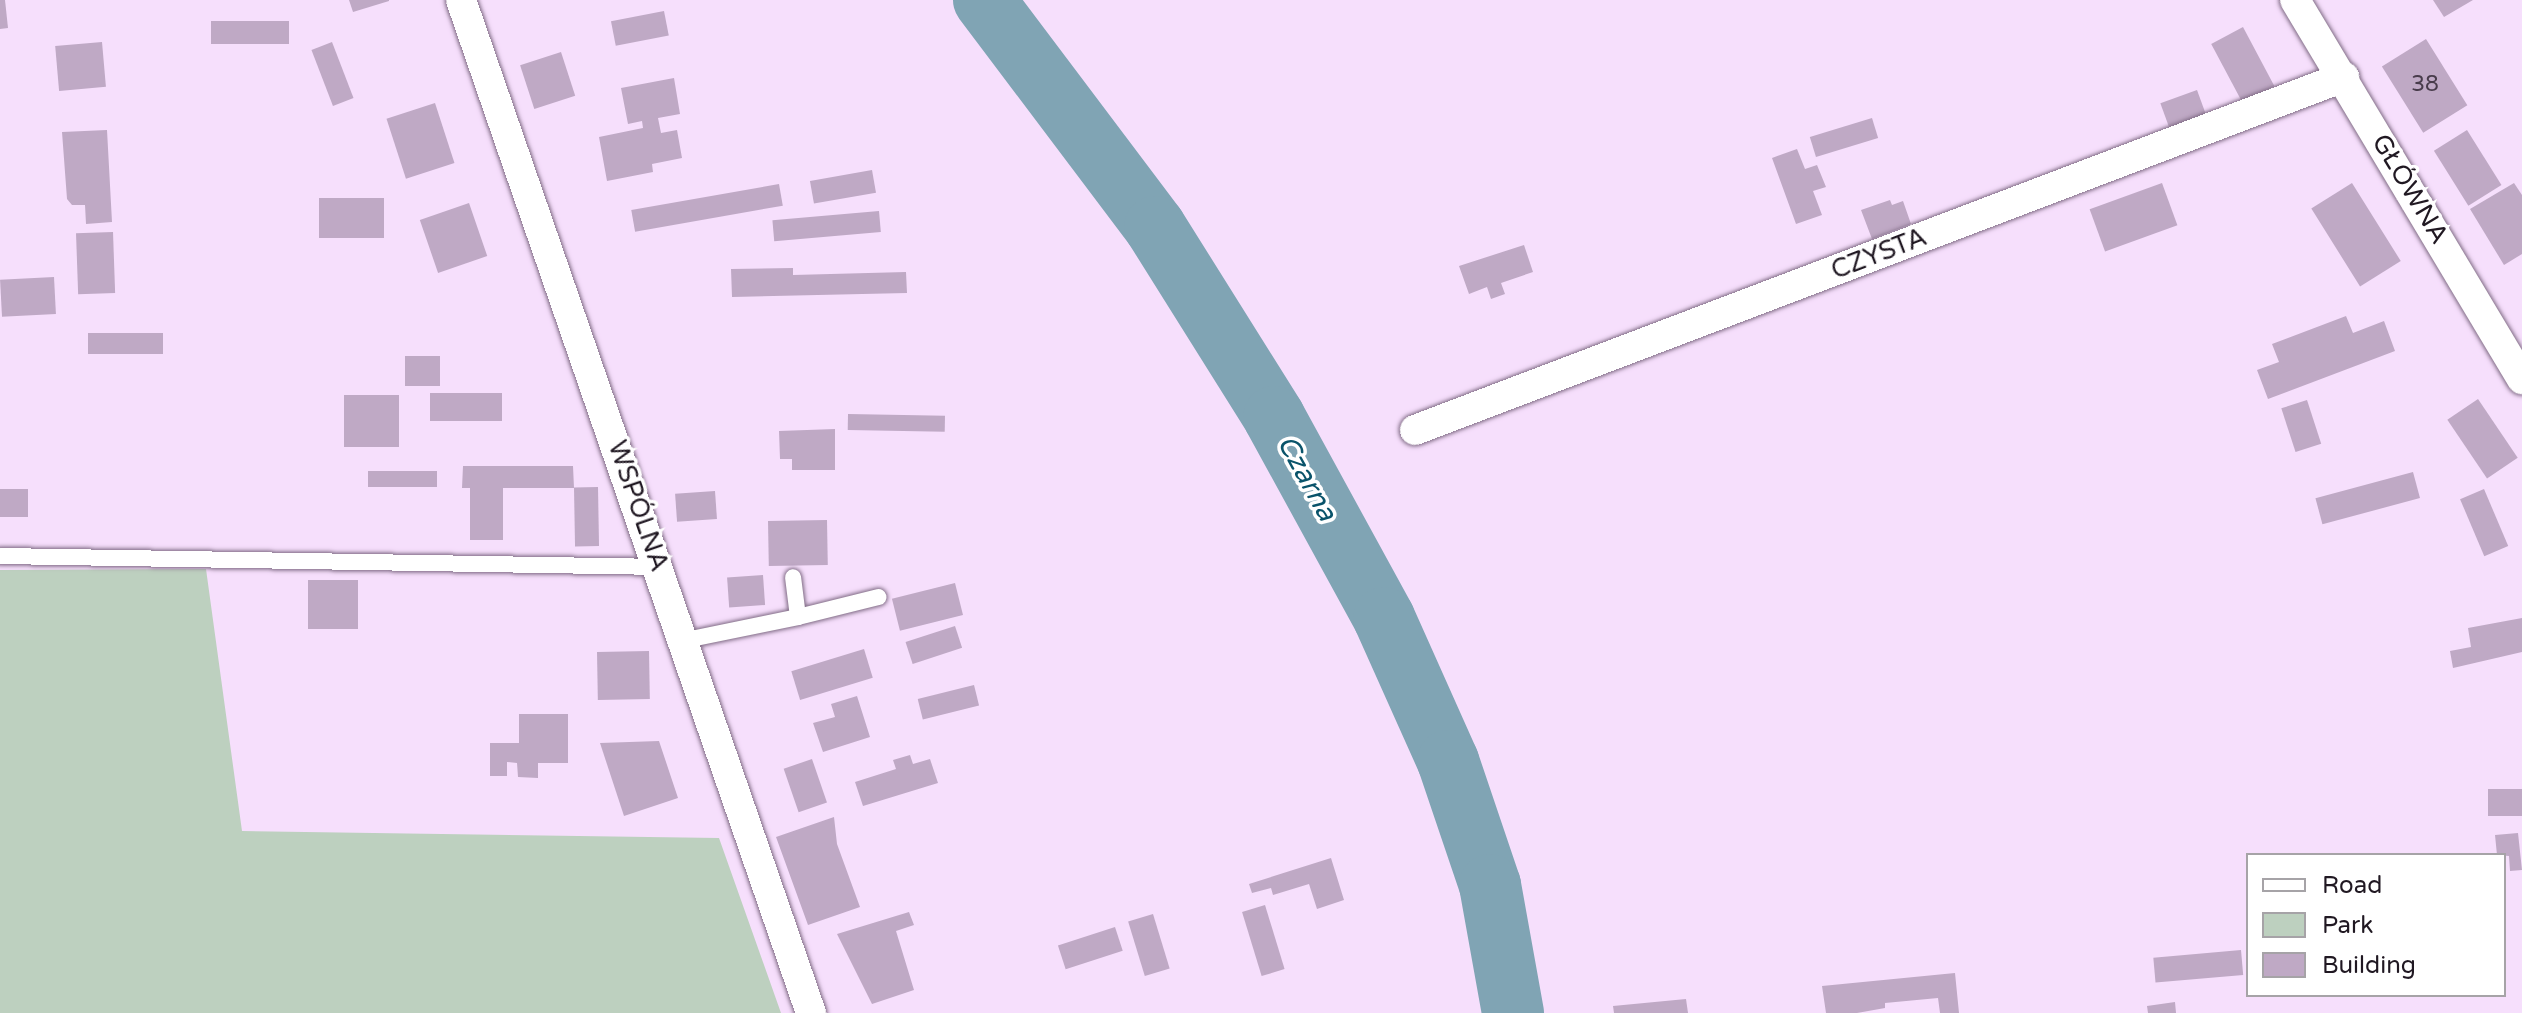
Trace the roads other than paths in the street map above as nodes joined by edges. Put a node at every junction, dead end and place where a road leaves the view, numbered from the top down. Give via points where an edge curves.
1 (461, 0) edge
2 (2295, 0) edge
3 (2344, 77) junction
4 (2522, 379) edge
5 (1415, 430) dead end
6 (0, 556) edge
7 (660, 567) junction
8 (793, 577) dead end
9 (879, 597) dead end
10 (798, 617) junction
11 (686, 640) junction
12 (811, 1013) edge

1 - 7 street, WSPÓLNA
2 - 3 street, GŁÓWNA
3 - 4 street, GŁÓWNA
3 - 5 street, CZYSTA
6 - 7 lane
7 - 11 street, WSPÓLNA
8 - 10 lane
9 - 10 lane
10 - 11 lane
11 - 12 street, WSPÓLNA

